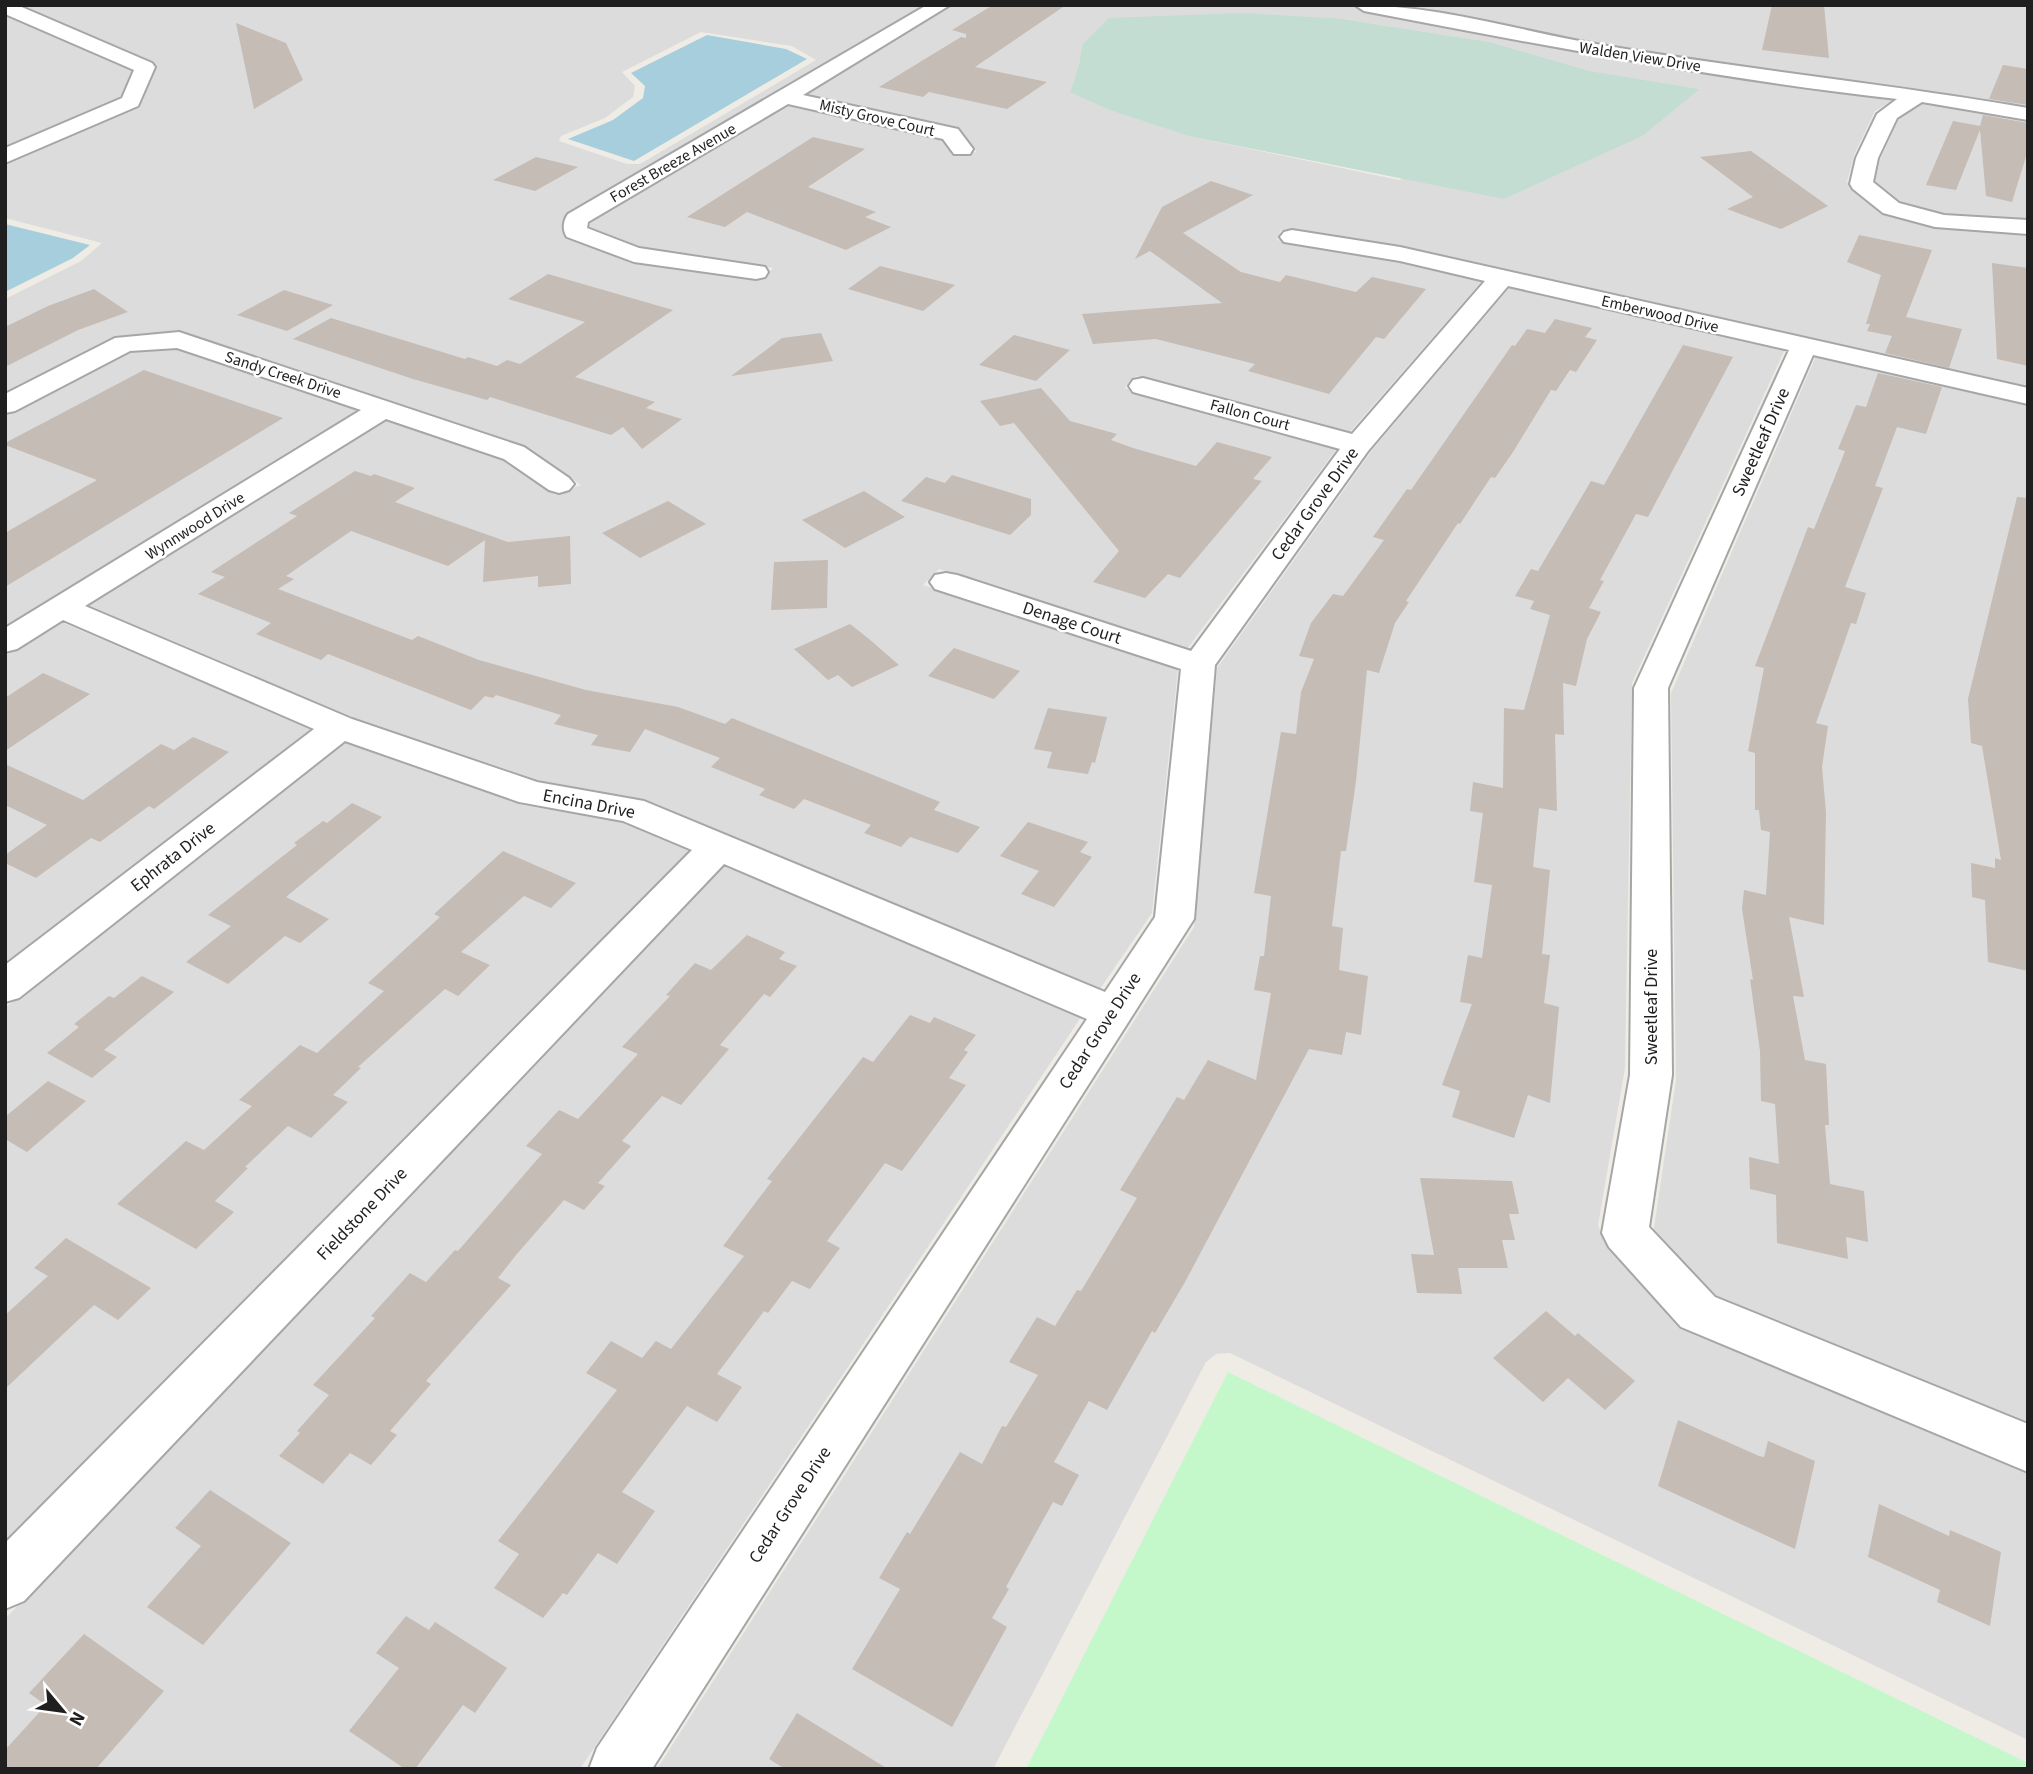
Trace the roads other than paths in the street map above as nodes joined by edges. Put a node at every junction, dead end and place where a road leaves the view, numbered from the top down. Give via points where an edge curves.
1 (941, 5) edge
2 (1364, 5) edge
3 (5, 7) edge
4 (1918, 95) junction
5 (786, 97) junction
6 (2028, 114) edge
7 (962, 149) dead end
8 (5, 156) edge
9 (2028, 227) edge
10 (1292, 237) dead end
11 (756, 272) dead end
12 (1502, 278) junction
13 (1803, 346) junction
14 (1143, 386) dead end
15 (2028, 396) edge
16 (5, 405) edge
17 (384, 408) junction
18 (1358, 445) junction
19 (559, 484) dead end
20 (946, 582) dead end
21 (62, 608) junction
22 (5, 642) edge
23 (1198, 664) junction
24 (340, 727) junction
25 (719, 846) junction
26 (5, 987) edge
27 (1112, 1012) junction
28 (2028, 1448) edge
29 (5, 1582) edge
30 (618, 1769) edge

1 - 5 street, Forest Breeze Avenue
2 - 4 street, Walden View Drive via 1596,50 1783,80
3 - 8 street via 145,67 131,102
4 - 6 street, Walden View Drive
4 - 9 street via 1888,114 1867,158 1861,184 1891,208 1943,222
5 - 7 street, Misty Grove Court via 950,134
5 - 11 street, Forest Breeze Avenue via 576,219 575,232 634,255
10 - 12 street, Emberwood Drive via 1400,254
12 - 13 street, Emberwood Drive
12 - 18 street, Cedar Grove Drive
13 - 15 street, Emberwood Drive
13 - 28 street, Sweetleaf Drive via 1651,688 1651,1074 1625,1234 1698,1312
14 - 18 street, Fallon Court
16 - 17 street, Sandy Creek Drive via 124,344 178,340
17 - 19 street, Sandy Creek Drive via 514,453
17 - 21 street, Wynnwood Drive
18 - 23 street, Cedar Grove Drive
20 - 23 street, Denage Court
21 - 22 street, Wynnwood Drive
21 - 24 street, Encina Drive
23 - 27 street, Cedar Grove Drive via 1174,919
24 - 25 street, Encina Drive via 532,793 631,810
24 - 26 street, Ephrata Drive
25 - 27 street, Encina Drive
25 - 29 street, Fieldstone Drive
27 - 30 street, Cedar Grove Drive

